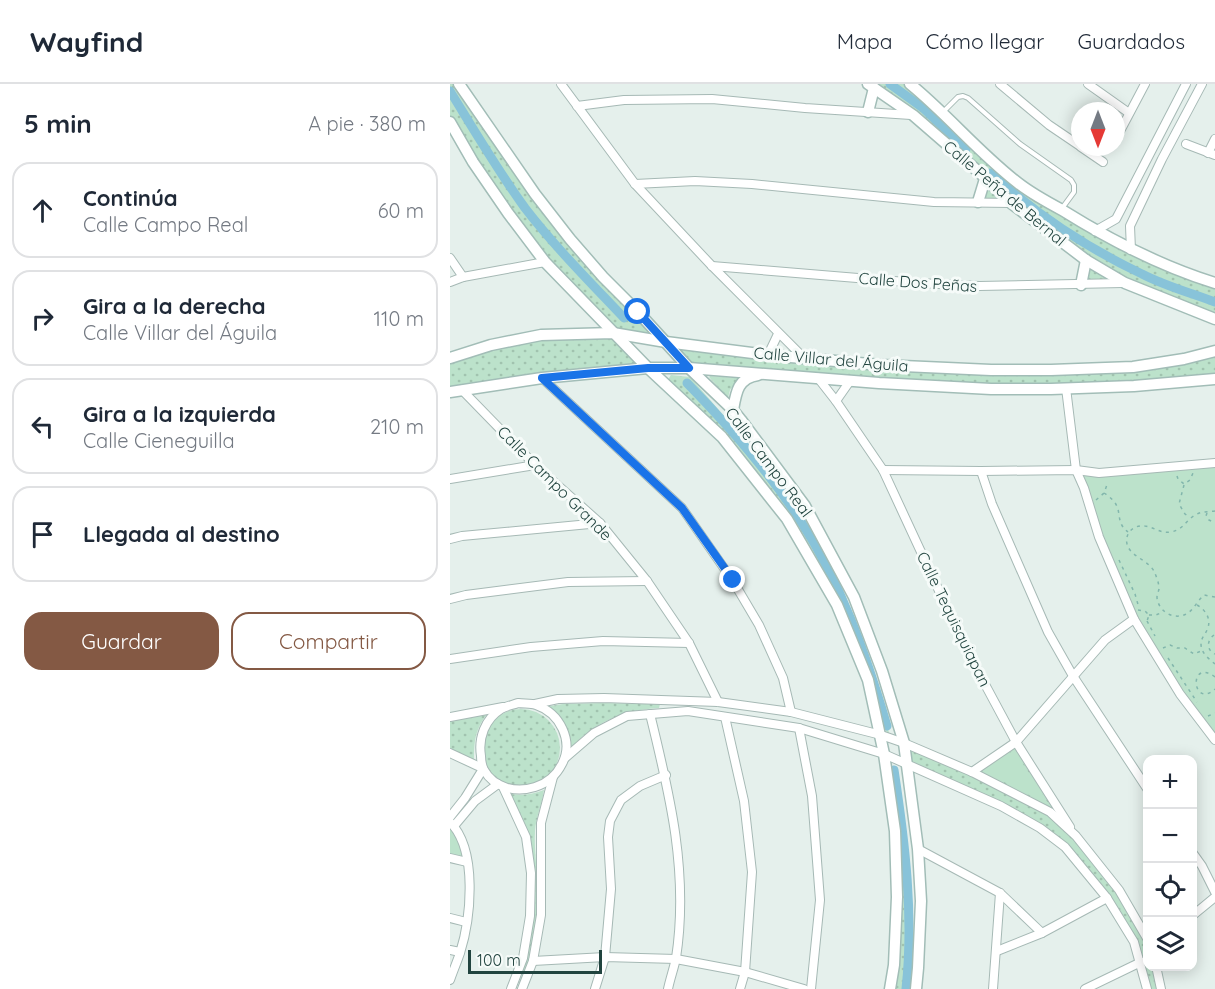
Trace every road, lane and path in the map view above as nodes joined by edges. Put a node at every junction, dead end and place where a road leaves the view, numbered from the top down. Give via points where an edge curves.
1 (459, 84) edge
2 (561, 84) edge
3 (1000, 84) edge
4 (1088, 84) edge
5 (1145, 84) edge
6 (1186, 84) edge
7 (1202, 84) edge
8 (871, 86) edge
9 (916, 86) edge
10 (577, 106) junction
11 (868, 112) junction
12 (1129, 113) junction
13 (942, 114) junction
14 (913, 115) junction
15 (1125, 121) edge
16 (450, 122) edge
17 (1215, 139) edge
18 (1071, 141) edge
19 (1186, 144) dead end
20 (1151, 152) junction
21 (1212, 154) edge
22 (1094, 156) edge
23 (1162, 159) junction
24 (992, 161) junction
25 (1103, 162) dead end
26 (983, 176) junction
27 (635, 184) junction
28 (978, 202) junction
29 (1011, 203) junction
30 (1061, 210) junction
31 (1095, 231) junction
32 (1131, 250) junction
33 (450, 258) edge
34 (1086, 260) junction
35 (545, 262) junction
36 (712, 266) junction
37 (463, 277) junction
38 (450, 282) edge
39 (1125, 283) junction
40 (1215, 283) edge
41 (1081, 285) junction
42 (1215, 320) edge
43 (614, 333) junction
44 (778, 334) junction
45 (666, 342) junction
46 (1215, 351) edge
47 (768, 355) junction
48 (450, 358) edge
49 (804, 358) junction
50 (648, 368) junction
51 (689, 368) junction
52 (765, 374) junction
53 (542, 378) junction
54 (818, 378) junction
55 (1215, 379) edge
56 (850, 381) junction
57 (1066, 388) junction
58 (462, 390) junction
59 (450, 392) edge
60 (836, 401) junction
61 (733, 410) junction
62 (1215, 463) edge
63 (535, 465) junction
64 (1192, 465) junction
65 (1175, 466) junction
66 (883, 470) junction
67 (1076, 470) junction
68 (981, 471) junction
69 (1107, 472) junction
70 (450, 479) edge
71 (1184, 484) junction
72 (1104, 493) junction
73 (1093, 494) dead end
74 (1215, 511) edge
75 (1208, 512) junction
76 (1191, 518) junction
77 (600, 523) junction
78 (1215, 523) edge
79 (1128, 532) junction
80 (450, 539) edge
81 (1115, 553) dead end
82 (647, 581) junction
83 (1215, 597) edge
84 (450, 599) edge
85 (1195, 605) junction
86 (1140, 610) dead end
87 (1164, 611) junction
88 (1149, 615) dead end
89 (1134, 619) junction
90 (1147, 621) dead end
91 (1205, 634) junction
92 (1214, 635) edge
93 (1210, 638) junction
94 (1157, 640) dead end
95 (689, 643) junction
96 (1162, 649) dead end
97 (1202, 650) junction
98 (1214, 654) edge
99 (1167, 656) dead end
100 (450, 659) edge
101 (1211, 660) junction
102 (1215, 664) edge
103 (1073, 676) junction
104 (1215, 677) edge
105 (1215, 689) edge
106 (718, 702) junction
107 (1197, 702) dead end
108 (535, 704) junction
109 (513, 705) junction
110 (1203, 711) dead end
111 (791, 712) junction
112 (1215, 713) edge
113 (650, 714) junction
114 (450, 717) edge
115 (725, 717) junction
116 (799, 728) junction
117 (881, 735) junction
118 (1215, 741) edge
119 (1016, 742) junction
120 (904, 743) junction
121 (450, 753) edge
122 (884, 754) junction
123 (565, 758) junction
124 (908, 764) junction
125 (482, 768) junction
126 (972, 771) junction
127 (666, 775) junction
128 (553, 777) junction
129 (1143, 782) edge
130 (501, 785) junction
131 (450, 817) edge
132 (452, 824) edge
133 (1076, 836) junction
134 (1065, 847) junction
135 (918, 849) junction
136 (450, 858) edge
137 (1197, 859) edge
138 (467, 862) junction
139 (1215, 892) edge
140 (1000, 893) junction
141 (1215, 897) edge
142 (1107, 898) junction
143 (1197, 912) edge
144 (450, 918) edge
145 (466, 922) junction
146 (1143, 931) edge
147 (1042, 933) junction
148 (450, 950) edge
149 (997, 951) junction
150 (460, 952) junction
151 (605, 957) junction
152 (676, 959) junction
153 (533, 961) junction
154 (1141, 962) junction
155 (1157, 971) edge
156 (745, 972) junction
157 (450, 980) edge
158 (511, 989) edge
159 (522, 989) edge
160 (595, 989) edge
161 (668, 989) edge
162 (740, 989) edge
163 (804, 989) edge
164 (811, 989) edge
165 (890, 989) edge
166 (916, 989) edge
167 (993, 989) edge
168 (1085, 989) edge
169 (1148, 989) edge
170 (1161, 989) edge

1 - 45 street, Calle Campo Real via 570,239
2 - 10 street
3 - 18 street
4 - 12 street
5 - 12 street
6 - 20 street
7 - 23 street
8 - 11 street
8 - 14 street, Calle Peña de Bernal
9 - 13 street, Calle Peña de Bernal
10 - 11 street via 624,100 712,99
10 - 27 street
11 - 14 street
12 - 15 street
13 - 24 street, Calle Peña de Bernal
13 - 30 lane via 958,97 968,98 1020,144 1071,180 1074,192
14 - 26 street, Calle Peña de Bernal
16 - 35 street, Calle Campo Real via 473,162
17 - 21 street
19 - 21 street
20 - 23 street
20 - 31 street via 1116,219
22 - 25 street
23 - 32 street via 1130,226
24 - 26 street
24 - 30 street, Calle Peña de Bernal via 1020,185
26 - 28 street
26 - 29 street, Calle Peña de Bernal
27 - 28 street via 695,181 934,202
27 - 36 street
28 - 29 street
29 - 34 street, Calle Peña de Bernal
30 - 31 street, Calle Peña de Bernal
31 - 32 street, Calle Peña de Bernal
32 - 40 street, Calle Peña de Bernal
33 - 37 street
34 - 39 street, Calle Peña de Bernal
34 - 41 street
35 - 37 street
35 - 43 street, Calle Campo Real
36 - 41 street, Calle Dos Peñas via 938,284
36 - 44 street
37 - 38 street
39 - 41 street, Calle Dos Peñas
39 - 42 street, Calle Peña de Bernal
43 - 45 street, Calle Villar del Águila
43 - 48 street, Calle Villar del Águila via 541,335
43 - 50 street, Calle Campo Real
44 - 47 street
44 - 49 street
45 - 47 street, Calle Villar del Águila
45 - 51 street, Calle Campo Real
46 - 49 street, Calle Villar del Águila via 1133,367 1051,370 881,365
47 - 49 street, Calle Villar del Águila
50 - 51 street, Calle Villar del Águila
50 - 53 street, Calle Villar del Águila
50 - 117 street, Calle Campo Real via 722,437 787,519 837,605 868,680
51 - 52 street, Calle Villar del Águila
51 - 61 street, Calle Campo Real
52 - 54 street, Calle Villar del Águila
52 - 61 street via 750,376 739,386
53 - 58 street, Calle Villar del Águila
53 - 111 street via 682,508 733,580 759,625 783,678
54 - 56 street, Calle Villar del Águila
54 - 60 street, Calle Tequisquiapan
55 - 57 street, Calle Villar del Águila
56 - 57 street, Calle Villar del Águila via 991,389
56 - 60 street
57 - 67 street
58 - 59 street, Calle Villar del Águila
58 - 63 street, Calle Campo Grande
60 - 66 street, Calle Tequisquiapan
61 - 120 street, Calle Campo Real via 805,506 854,597
62 - 64 street
63 - 70 street
63 - 77 street, Calle Campo Grande
64 - 65 street
64 - 71 path via 1193,474
65 - 69 street
65 - 71 path via 1178,479
66 - 68 street
66 - 119 street, Calle Tequisquiapan via 966,649
67 - 68 street
67 - 69 street
67 - 89 street
68 - 103 street via 1048,632
69 - 72 path
71 - 76 path via 1179,504
72 - 73 path via 1095,500
72 - 79 path via 1115,503 1120,525
74 - 75 path
75 - 76 path
75 - 78 path via 1206,516
76 - 79 path via 1182,528 1166,533 1146,526
77 - 80 street
77 - 82 street, Calle Campo Grande
79 - 87 path via 1128,548 1152,568
81 - 86 path
82 - 84 street via 568,582
82 - 95 street, Calle Campo Grande
83 - 85 path via 1204,595
85 - 87 path via 1191,612 1181,616
85 - 91 path via 1208,618 1210,624
87 - 88 path
89 - 103 street via 1105,640
89 - 118 street via 1180,694
90 - 94 path
91 - 93 path
91 - 97 path
92 - 93 path
93 - 98 path via 1209,649
95 - 100 street via 603,641
95 - 106 street, Calle Campo Grande
96 - 97 path via 1170,645 1194,654
97 - 101 path
98 - 101 path
99 - 107 path
101 - 102 path
103 - 119 street
103 - 129 street
104 - 105 path via 1203,673 1195,681 1201,692 1211,693
106 - 108 street via 604,698
106 - 111 street
108 - 109 street
108 - 123 street via 550,712 561,725 567,741
109 - 114 street
109 - 125 street via 489,719 481,734
110 - 112 path via 1207,716
111 - 117 street
113 - 115 street via 688,711
113 - 123 street via 627,716 594,733
113 - 127 street
115 - 116 street
115 - 156 street via 744,801 752,872
116 - 122 street
116 - 164 street via 812,796 820,900
117 - 120 street
117 - 122 street, Calle Campo Real
119 - 126 street
119 - 133 street, Calle Tequisquiapan
120 - 124 street, Calle Campo Real
120 - 126 street
121 - 125 street
122 - 124 street
122 - 165 street, Calle Campo Real via 895,831 897,897
123 - 128 street
124 - 134 street via 1001,806
124 - 135 street, Calle Campo Real
125 - 130 street
125 - 131 street
126 - 133 street via 1050,812
127 - 151 street via 639,786 621,800 610,821 611,889
127 - 152 street via 680,872
128 - 130 street via 528,789
128 - 153 street via 541,823 541,915
130 - 132 street via 475,801
130 - 158 street via 526,837 531,873 530,916 523,958
132 - 138 street via 465,847
133 - 134 street
133 - 146 street via 1119,890
134 - 142 street
135 - 140 street
135 - 166 street, Calle Campo Real via 921,901
136 - 138 street
137 - 139 street
138 - 145 street
140 - 147 street
140 - 149 street
141 - 143 street
142 - 147 street
142 - 154 street via 1134,942
144 - 145 street
145 - 150 street
147 - 149 street
148 - 150 street
149 - 167 street
150 - 157 street
151 - 152 street
151 - 153 street
151 - 160 street
152 - 156 street
152 - 161 street
153 - 159 street
154 - 168 street
154 - 169 street
155 - 170 street
156 - 162 street
156 - 163 street

